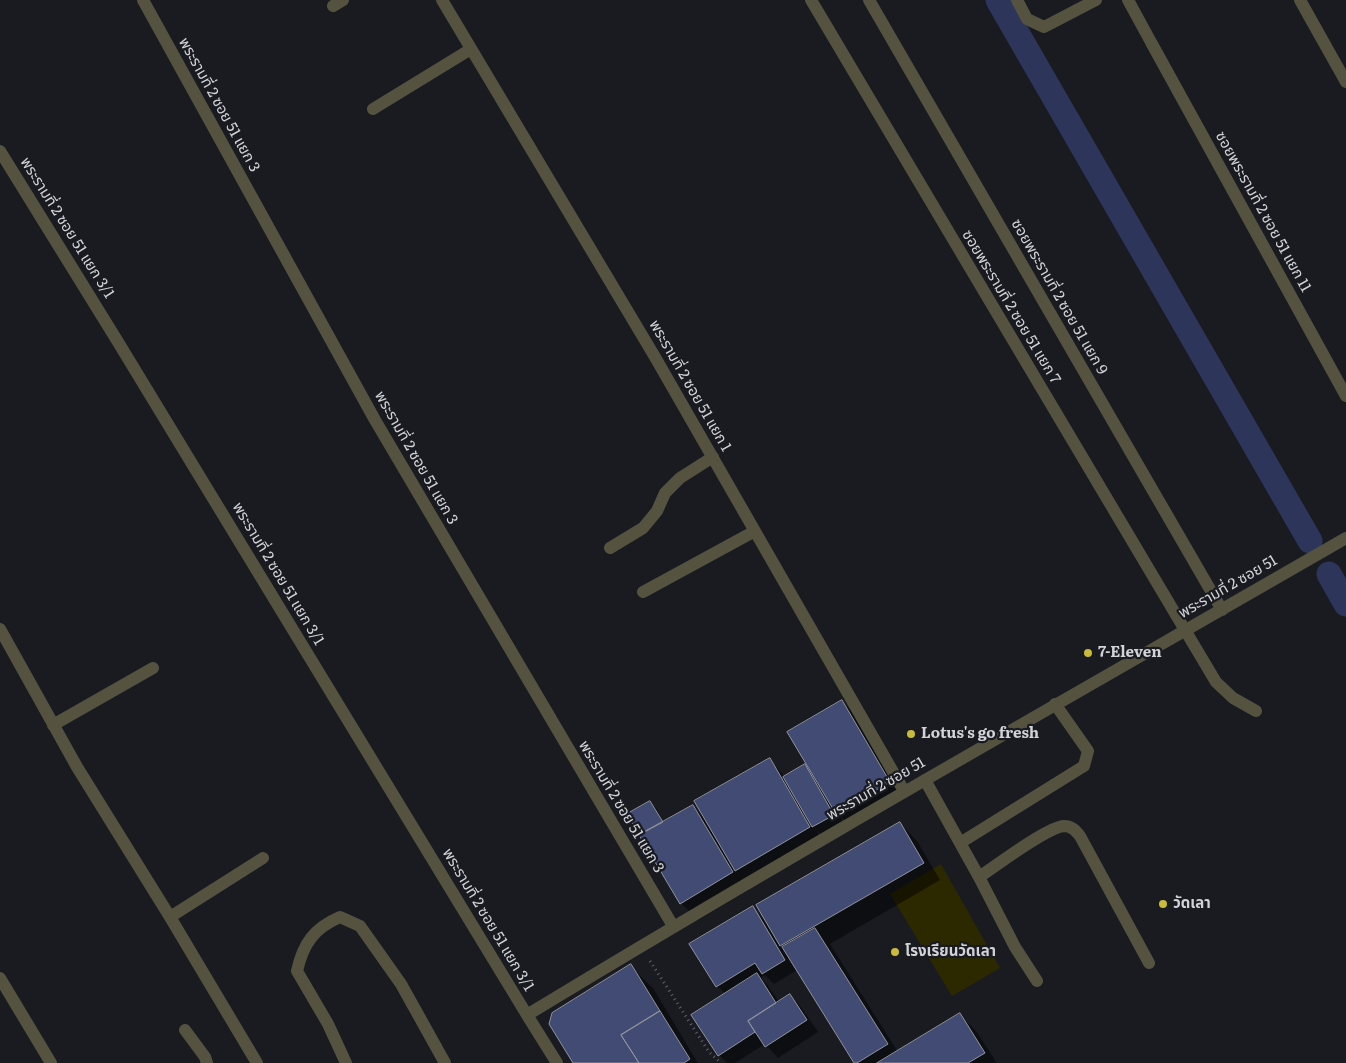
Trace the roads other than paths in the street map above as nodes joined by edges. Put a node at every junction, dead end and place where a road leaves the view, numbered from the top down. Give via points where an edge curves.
1 (143, 0) edge
2 (442, 0) edge
3 (811, 0) edge
4 (869, 0) edge
5 (1017, 0) edge
6 (1096, 0) edge
7 (1128, 0) edge
8 (1300, 0) edge
9 (472, 49) junction
10 (1346, 82) edge
11 (373, 109) dead end
12 (0, 151) edge
13 (1346, 396) edge
14 (713, 457) junction
15 (755, 532) junction
16 (1346, 538) edge
17 (610, 548) dead end
18 (643, 592) dead end
19 (1222, 610) junction
20 (0, 629) edge
21 (1185, 630) junction
22 (153, 668) dead end
23 (1055, 704) junction
24 (1256, 711) dead end
25 (53, 725) junction
26 (925, 780) junction
27 (904, 791) junction
28 (960, 843) junction
29 (263, 858) dead end
30 (979, 877) junction
31 (170, 917) junction
32 (673, 926) junction
33 (1149, 963) dead end
34 (0, 978) edge
35 (1037, 981) dead end
36 (527, 1015) junction
37 (185, 1030) dead end
38 (52, 1063) edge
39 (207, 1063) edge
40 (257, 1063) edge
41 (346, 1063) edge
42 (445, 1063) edge
43 (557, 1063) edge

1 - 32 street, พระรามที่ 2 ซอย 51 แยก 3 via 375,420
2 - 9 street, พระรามที่ 2 ซอย 51 แยก 1
3 - 21 street, ซอยพระรามที่ 2 ซอย 51 แยก 7
4 - 19 street, ซอยพระรามที่ 2 ซอย 51 แยก 9
5 - 6 street via 1028,19 1044,27
7 - 13 street, ซอยพระรามที่ 2 ซอย 51 แยก 11
8 - 10 street
9 - 11 street
9 - 14 street, พระรามที่ 2 ซอย 51 แยก 1
12 - 36 street, พระรามที่ 2 ซอย 51 แยก 3/1
14 - 15 street, พระรามที่ 2 ซอย 51 แยก 1
14 - 17 street via 680,478 665,493 657,511 643,528
15 - 18 street
15 - 27 street, พระรามที่ 2 ซอย 51 แยก 1
16 - 19 street, พระรามที่ 2 ซอย 51
19 - 21 street, พระรามที่ 2 ซอย 51
20 - 25 street
21 - 23 street, พระรามที่ 2 ซอย 51
21 - 24 street, ซอยพระรามที่ 2 ซอย 51 แยก 7 via 1216,682 1233,698
22 - 25 street
23 - 26 street, พระรามที่ 2 ซอย 51
23 - 28 street via 1088,751 1084,766
25 - 31 street
26 - 27 street, พระรามที่ 2 ซอย 51
26 - 28 street
27 - 32 street, พระรามที่ 2 ซอย 51
28 - 30 street
29 - 31 street
30 - 33 street via 1046,833 1064,826 1073,828
30 - 35 street via 1015,947
31 - 40 street
32 - 36 street, พระรามที่ 2 ซอย 51
34 - 38 street
36 - 43 street
37 - 39 street
41 - 42 street via 297,971 309,940 327,923 340,917 360,926 401,984

